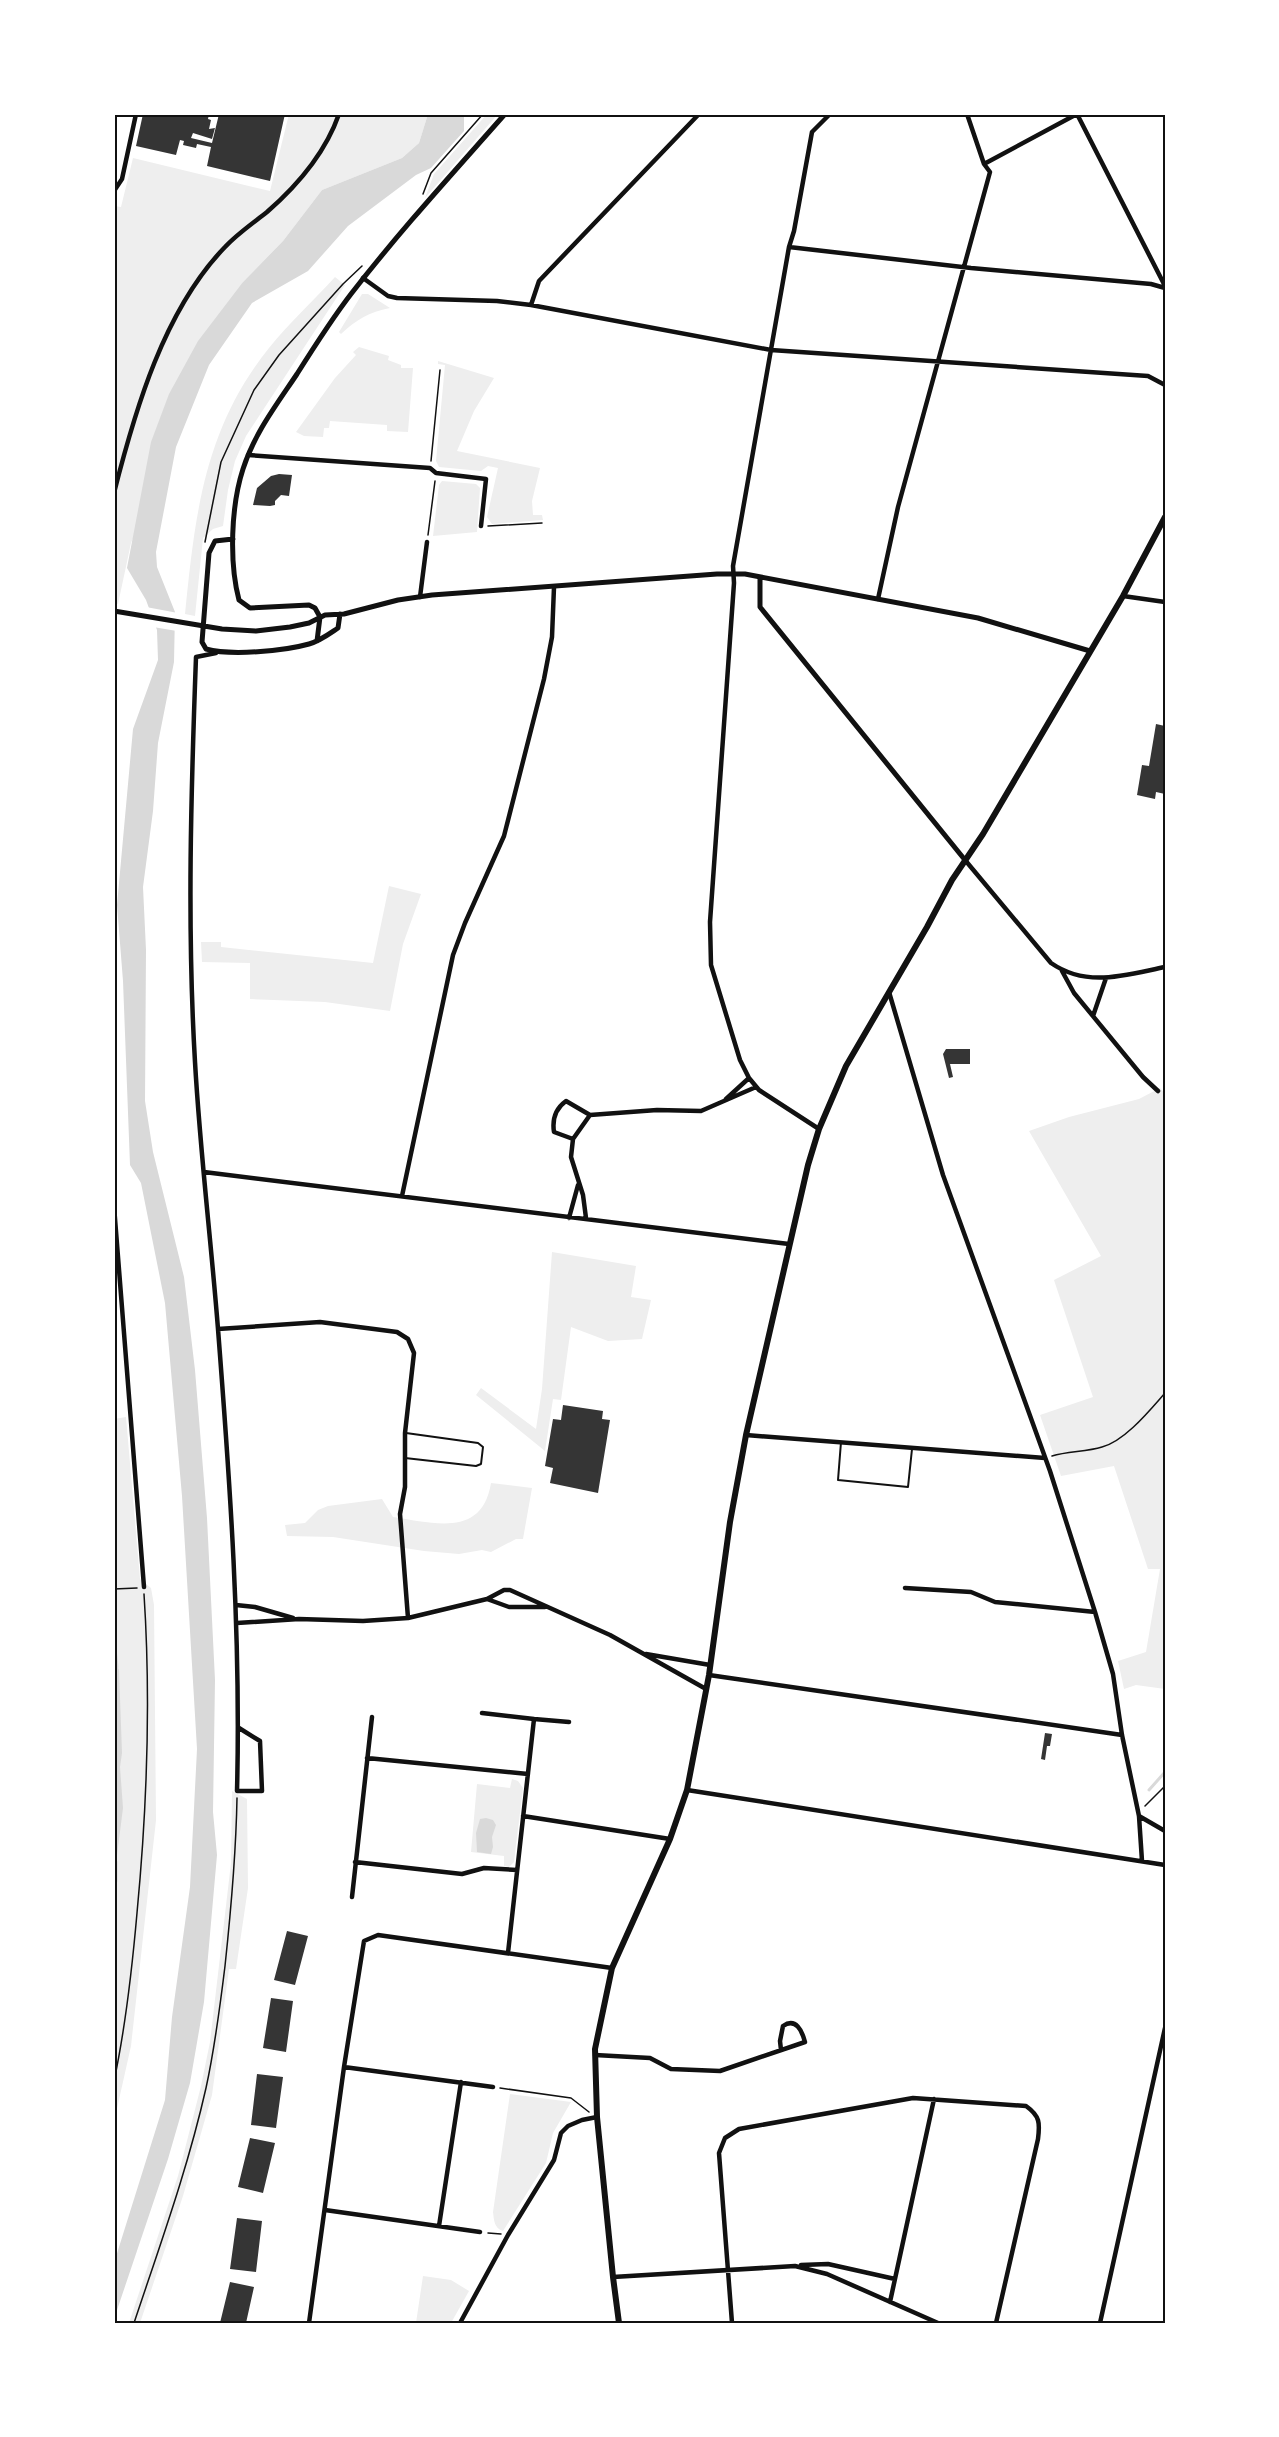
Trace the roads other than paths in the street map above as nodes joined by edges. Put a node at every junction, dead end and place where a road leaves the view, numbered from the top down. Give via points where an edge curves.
1 (136, 114) edge
2 (339, 114) edge
3 (505, 114) edge
4 (699, 114) edge
5 (830, 114) edge
6 (967, 114) edge
7 (1077, 114) edge
8 (984, 164) junction
9 (114, 191) edge
10 (789, 247) junction
11 (964, 266) junction
12 (363, 278) junction
13 (1165, 287) edge
14 (531, 305) junction
15 (771, 350) junction
16 (939, 361) junction
17 (1165, 385) edge
18 (248, 455) junction
19 (114, 493) edge
20 (1165, 517) edge
21 (481, 526) road end
22 (233, 539) junction
23 (427, 542) road end
24 (734, 573) junction
25 (760, 577) junction
26 (554, 587) junction
27 (1123, 596) junction
28 (420, 597) junction
29 (878, 599) junction
30 (1165, 602) edge
31 (114, 611) edge
32 (340, 615) junction
33 (320, 617) junction
34 (317, 641) junction
35 (1090, 651) junction
36 (218, 652) junction
37 (965, 860) junction
38 (1165, 967) edge
39 (1062, 971) junction
40 (1106, 978) junction
41 (889, 992) junction
42 (1093, 1016) junction
43 (749, 1078) junction
44 (756, 1087) junction
45 (1158, 1091) dead end
46 (724, 1101) junction
47 (590, 1115) junction
48 (819, 1129) junction
49 (573, 1139) junction
50 (204, 1172) junction
51 (579, 1185) junction
52 (402, 1196) junction
53 (114, 1206) edge
54 (569, 1218) junction
55 (586, 1218) junction
56 (789, 1244) junction
57 (218, 1329) junction
58 (405, 1433) junction
59 (747, 1435) junction
60 (841, 1441) junction
61 (912, 1446) junction
62 (405, 1458) junction
63 (1045, 1458) junction
64 (144, 1587) road end
65 (905, 1588) dead end
66 (487, 1599) junction
67 (236, 1605) junction
68 (548, 1607) junction
69 (1095, 1611) junction
70 (408, 1618) junction
71 (299, 1619) junction
72 (237, 1623) junction
73 (641, 1653) junction
74 (710, 1665) junction
75 (708, 1675) junction
76 (706, 1689) junction
77 (482, 1713) dead end
78 (372, 1717) dead end
79 (534, 1719) junction
80 (569, 1722) dead end
81 (239, 1728) junction
82 (1122, 1735) junction
83 (367, 1758) junction
84 (528, 1774) junction
85 (687, 1790) junction
86 (523, 1816) junction
87 (1139, 1816) junction
88 (1165, 1831) edge
89 (670, 1839) junction
90 (1142, 1861) junction
91 (356, 1862) junction
92 (1165, 1865) edge
93 (517, 1870) junction
94 (352, 1897) dead end
95 (508, 1953) junction
96 (612, 1968) junction
97 (1165, 2028) edge
98 (781, 2050) junction
99 (595, 2055) junction
100 (344, 2067) junction
101 (460, 2082) junction
102 (494, 2087) dead end
103 (934, 2099) junction
104 (597, 2117) junction
105 (325, 2210) junction
106 (439, 2226) junction
107 (483, 2232) road end
108 (795, 2266) junction
109 (728, 2269) junction
110 (613, 2277) junction
111 (895, 2279) junction
112 (890, 2302) junction
113 (309, 2323) edge
114 (460, 2323) edge
115 (619, 2323) edge
116 (732, 2323) edge
117 (938, 2323) edge
118 (996, 2323) edge
119 (1100, 2323) edge

1 - 9 street via 122,179
2 - 19 street via 326,143 299,181 226,246 191,292 141,394
3 - 12 street
4 - 14 street via 539,281
5 - 10 street via 812,132
6 - 8 street
7 - 8 street
7 - 13 street
8 - 11 street via 990,172
10 - 11 street
10 - 15 street
11 - 13 street
11 - 16 street
12 - 14 street via 397,298
12 - 18 street via 267,419
14 - 15 street
15 - 16 street
15 - 24 street
16 - 17 street via 1148,376
16 - 29 street via 898,507
18 - 21 street via 430,468 436,473 486,479
18 - 22 street via 238,485
20 - 27 main road
22 - 33 street via 242,604 255,609 309,605
22 - 36 street via 215,541 209,553 202,642 206,649
23 - 28 street
24 - 25 street
24 - 26 street
24 - 43 street via 710,922 711,965
25 - 29 street
25 - 37 street via 760,607
26 - 28 street
26 - 52 street via 552,637 543,686 504,836 453,955
27 - 30 street
27 - 35 main road
28 - 32 street
29 - 35 street via 978,618
31 - 33 street via 239,631 272,630
32 - 33 street
32 - 34 street via 338,628
33 - 34 street
34 - 36 street via 272,650
35 - 37 main road
36 - 50 street via 196,657 190,842 191,982
37 - 39 street via 1051,963
37 - 41 main road
38 - 40 street
39 - 40 street via 1088,979
39 - 42 street
40 - 42 street
41 - 48 main road via 846,1066
41 - 63 street via 944,1175
42 - 45 street
43 - 44 street
43 - 46 street
44 - 46 street
44 - 48 street
46 - 47 street via 701,1110
47 - 49 street
47 - 49 street via 566,1101 558,1107 554,1132
48 - 56 main road
49 - 51 street via 571,1157
50 - 52 street
50 - 57 street
51 - 54 street
51 - 55 street
52 - 54 street
53 - 64 street
54 - 55 street
55 - 56 street
56 - 59 main road
57 - 58 street via 320,1322 397,1332 408,1339 414,1353
57 - 67 street
58 - 62 street
58 - 62 lane via 478,1443 484,1455 482,1464 476,1466
59 - 60 street
59 - 74 main road
60 - 61 street
60 - 61 lane via 838,1480 908,1487
61 - 63 street
62 - 70 street via 400,1514
63 - 69 street
65 - 69 street via 970,1592 996,1602
66 - 68 street via 509,1607
66 - 68 street via 510,1590
66 - 70 street
67 - 71 street
67 - 72 street
68 - 73 street
69 - 82 street via 1111,1666
70 - 71 street
71 - 72 street
72 - 81 street
73 - 74 street
73 - 76 street
74 - 75 main road
75 - 76 main road
75 - 82 street
76 - 85 main road
77 - 79 street
78 - 83 street
79 - 80 street
79 - 84 street
81 - 81 street via 260,1741 262,1791 237,1791
82 - 87 street
83 - 84 street
83 - 91 street
84 - 86 street
85 - 89 main road
85 - 90 street
86 - 89 street
86 - 93 street
87 - 88 street
87 - 90 street
89 - 96 main road
90 - 92 street
91 - 93 street via 462,1874 484,1868
91 - 94 street
93 - 95 street
95 - 96 street
95 - 100 street via 378,1935 368,1938 362,1946
96 - 99 main road
97 - 119 street
98 - 98 street via 805,2042 801,2029 794,2023 783,2026
98 - 99 street via 720,2071 671,2069 650,2058
99 - 104 main road
100 - 101 street
100 - 105 street
101 - 102 street
101 - 106 street
103 - 109 street via 913,2098 803,2117 740,2129 726,2138 720,2152
103 - 111 street
103 - 118 street via 1026,2106 1040,2122
104 - 110 main road
104 - 114 street via 568,2126 561,2133 554,2160
105 - 106 street
105 - 113 street
106 - 107 street
108 - 109 street
108 - 111 street via 828,2264
108 - 112 street via 827,2274
109 - 110 street
109 - 116 street
110 - 115 main road
111 - 112 street
112 - 117 street

